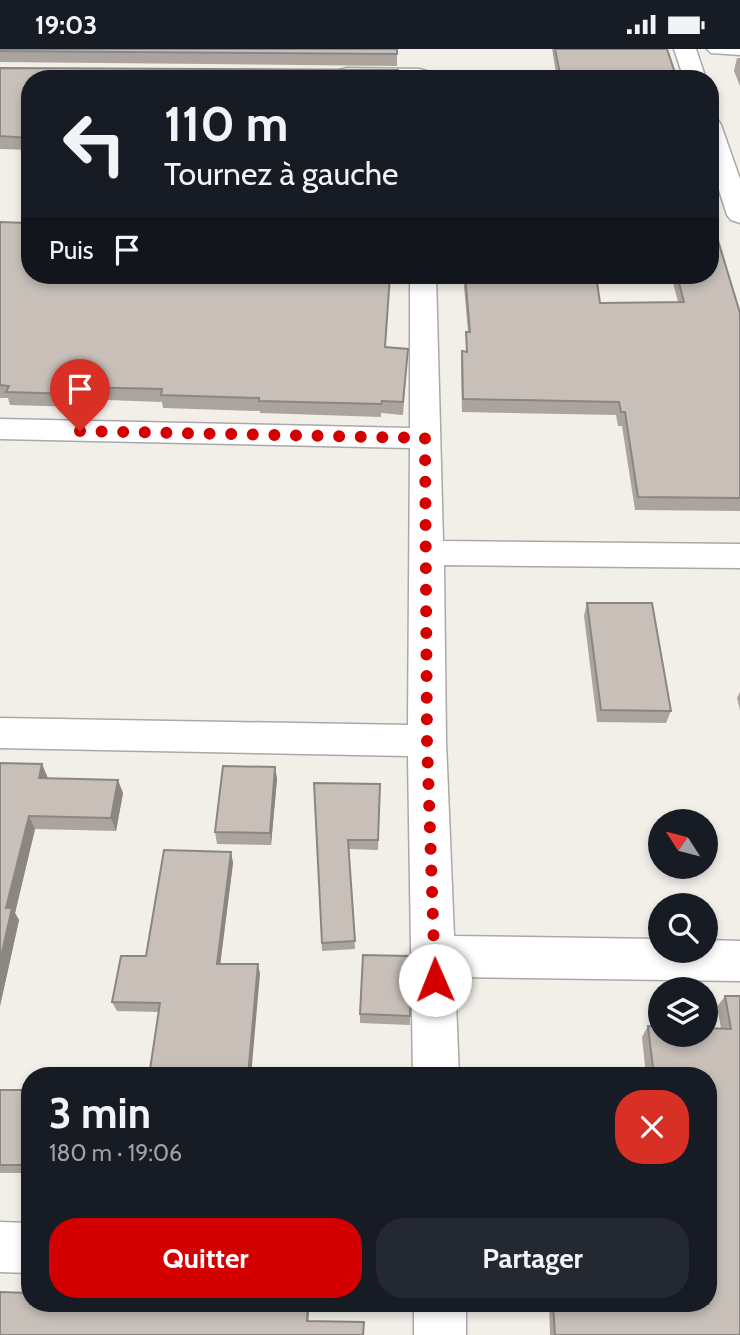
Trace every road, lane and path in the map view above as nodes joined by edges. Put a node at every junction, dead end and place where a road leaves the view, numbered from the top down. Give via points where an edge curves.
1 (419, 49) edge
2 (685, 49) edge
3 (718, 49) edge
4 (740, 49) edge
5 (419, 70) edge
6 (692, 70) edge
7 (719, 152) edge
8 (740, 215) edge
9 (423, 284) edge
10 (0, 429) edge
11 (425, 438) junction
12 (427, 553) junction
13 (740, 557) edge
14 (0, 733) edge
15 (427, 741) junction
16 (435, 956) junction
17 (740, 961) edge
18 (436, 1067) edge
19 (0, 1247) edge
20 (21, 1248) edge
21 (440, 1312) edge
22 (440, 1335) edge

1 - 5 street
2 - 6 street
3 - 4 street
7 - 8 street
9 - 11 street
10 - 11 street
11 - 12 street
12 - 13 street
12 - 15 street
14 - 15 street
15 - 16 street
16 - 17 street
16 - 18 street
19 - 20 street
21 - 22 street

